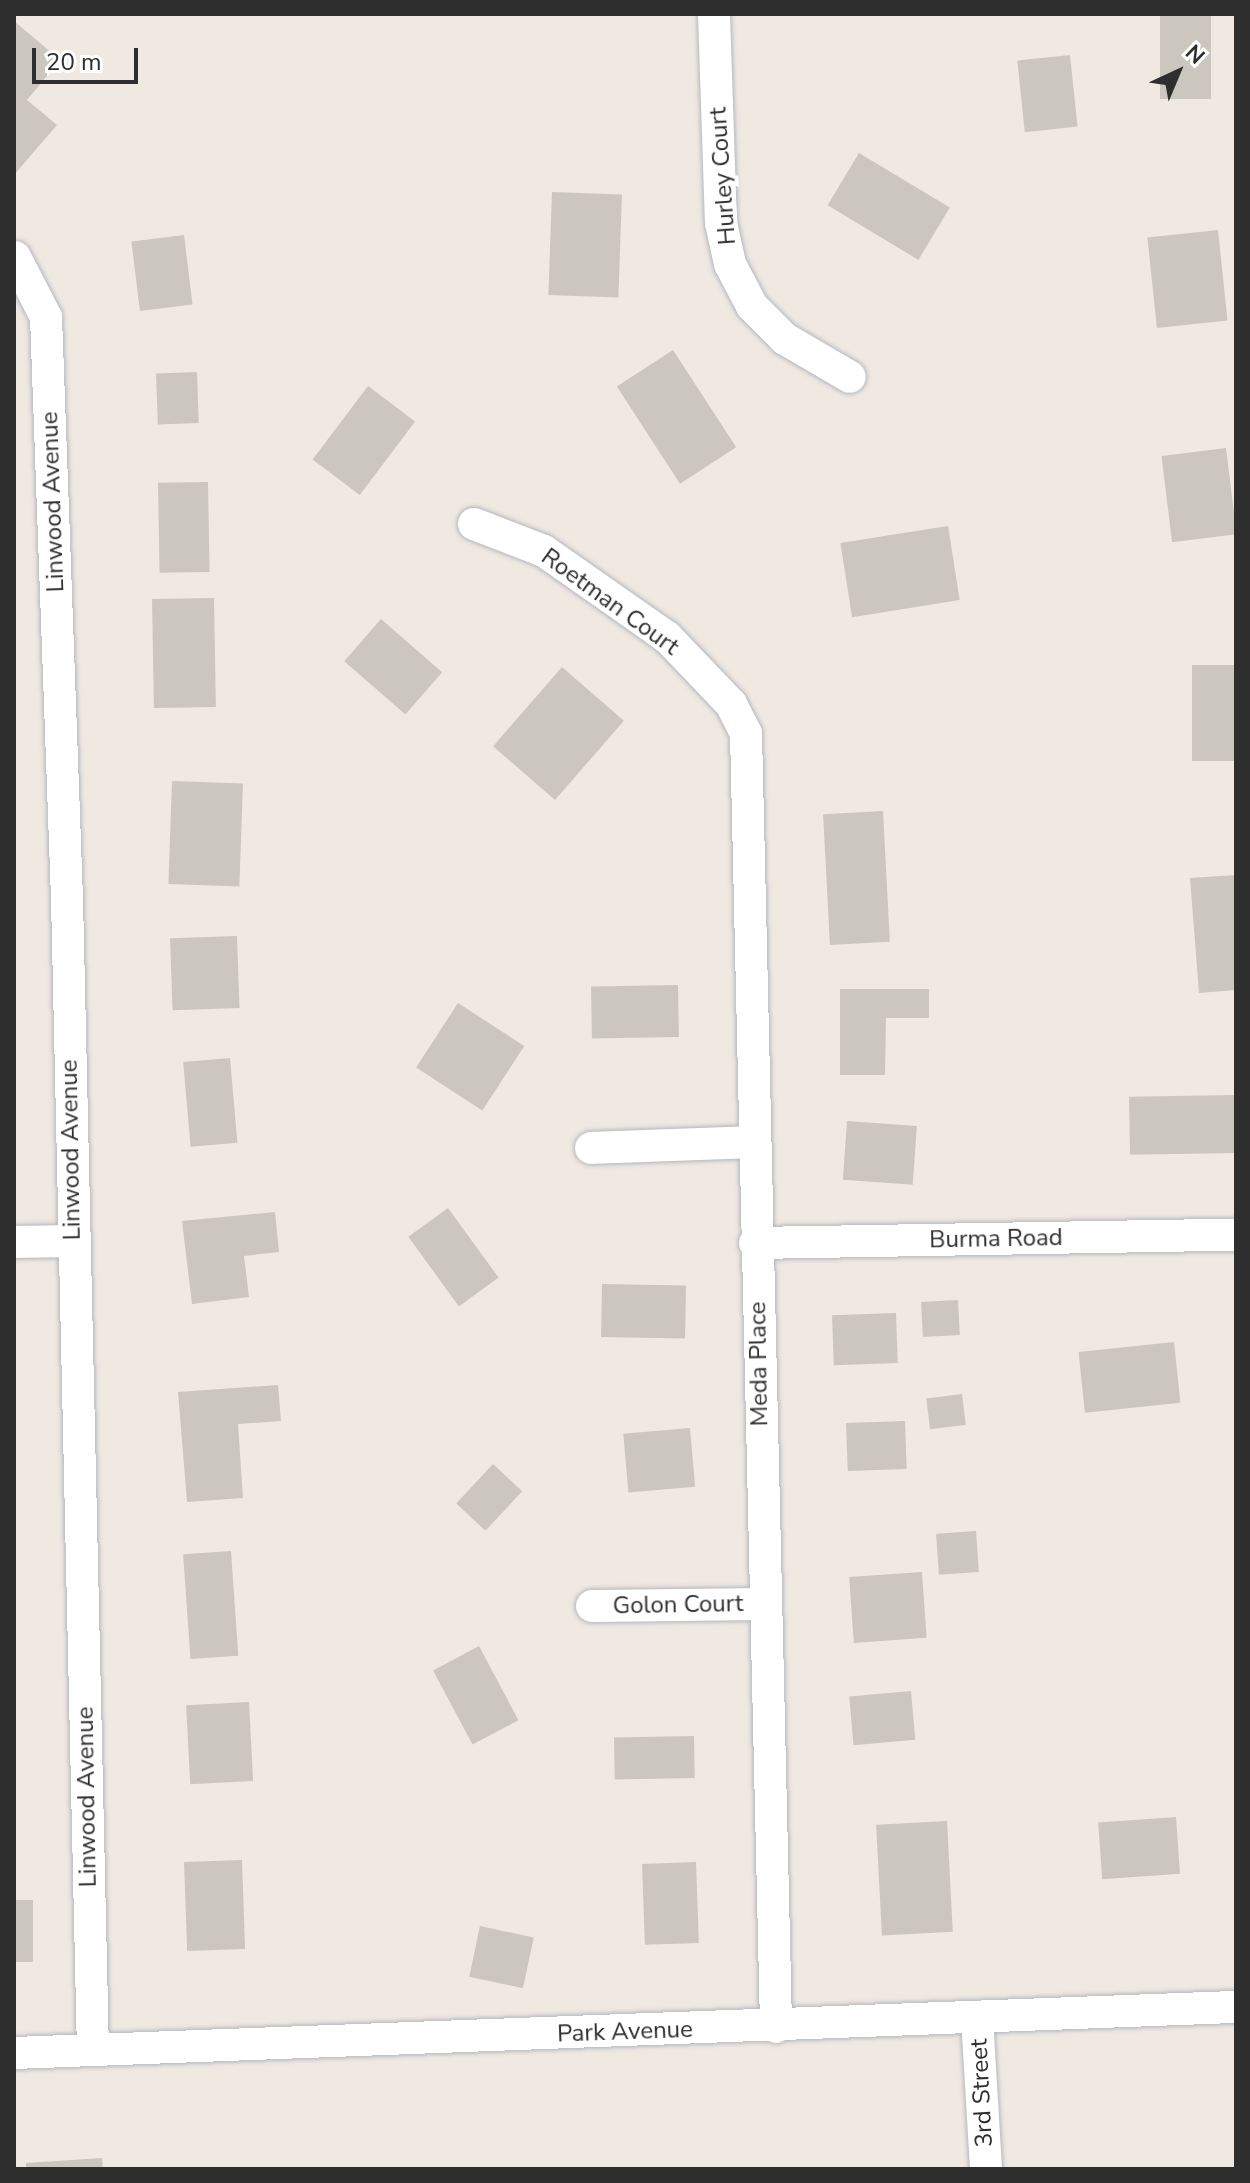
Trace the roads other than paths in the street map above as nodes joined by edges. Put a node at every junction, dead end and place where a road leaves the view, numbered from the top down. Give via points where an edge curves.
1 (714, 14) edge
2 (15, 257) edge
3 (850, 377) dead end
4 (474, 524) dead end
5 (731, 704) joint
6 (753, 1142) junction
7 (591, 1148) dead end
8 (1236, 1235) edge
9 (73, 1241) junction
10 (14, 1242) edge
11 (755, 1243) junction
12 (765, 1604) junction
13 (592, 1606) dead end
14 (1236, 2007) edge
15 (977, 2017) junction
16 (776, 2027) junction
17 (93, 2050) junction
18 (14, 2053) edge
19 (986, 2169) edge

1 - 3 street, Hurley Court via 721,223 730,264 752,306 785,339
2 - 9 street, Linwood Avenue via 46,317 67,898
4 - 5 street, Roetman Court via 544,551 667,637
5 - 6 street, Meda Place via 746,733
6 - 7 street
6 - 11 street, Meda Place
8 - 11 street, Burma Road
9 - 10 street
9 - 17 street, Linwood Avenue
11 - 12 street, Meda Place
12 - 13 street, Golon Court
12 - 16 street, Meda Place
14 - 15 street, Park Avenue
15 - 16 street, Park Avenue
15 - 19 street, 3rd Street
16 - 17 street, Park Avenue
17 - 18 street, Park Avenue

